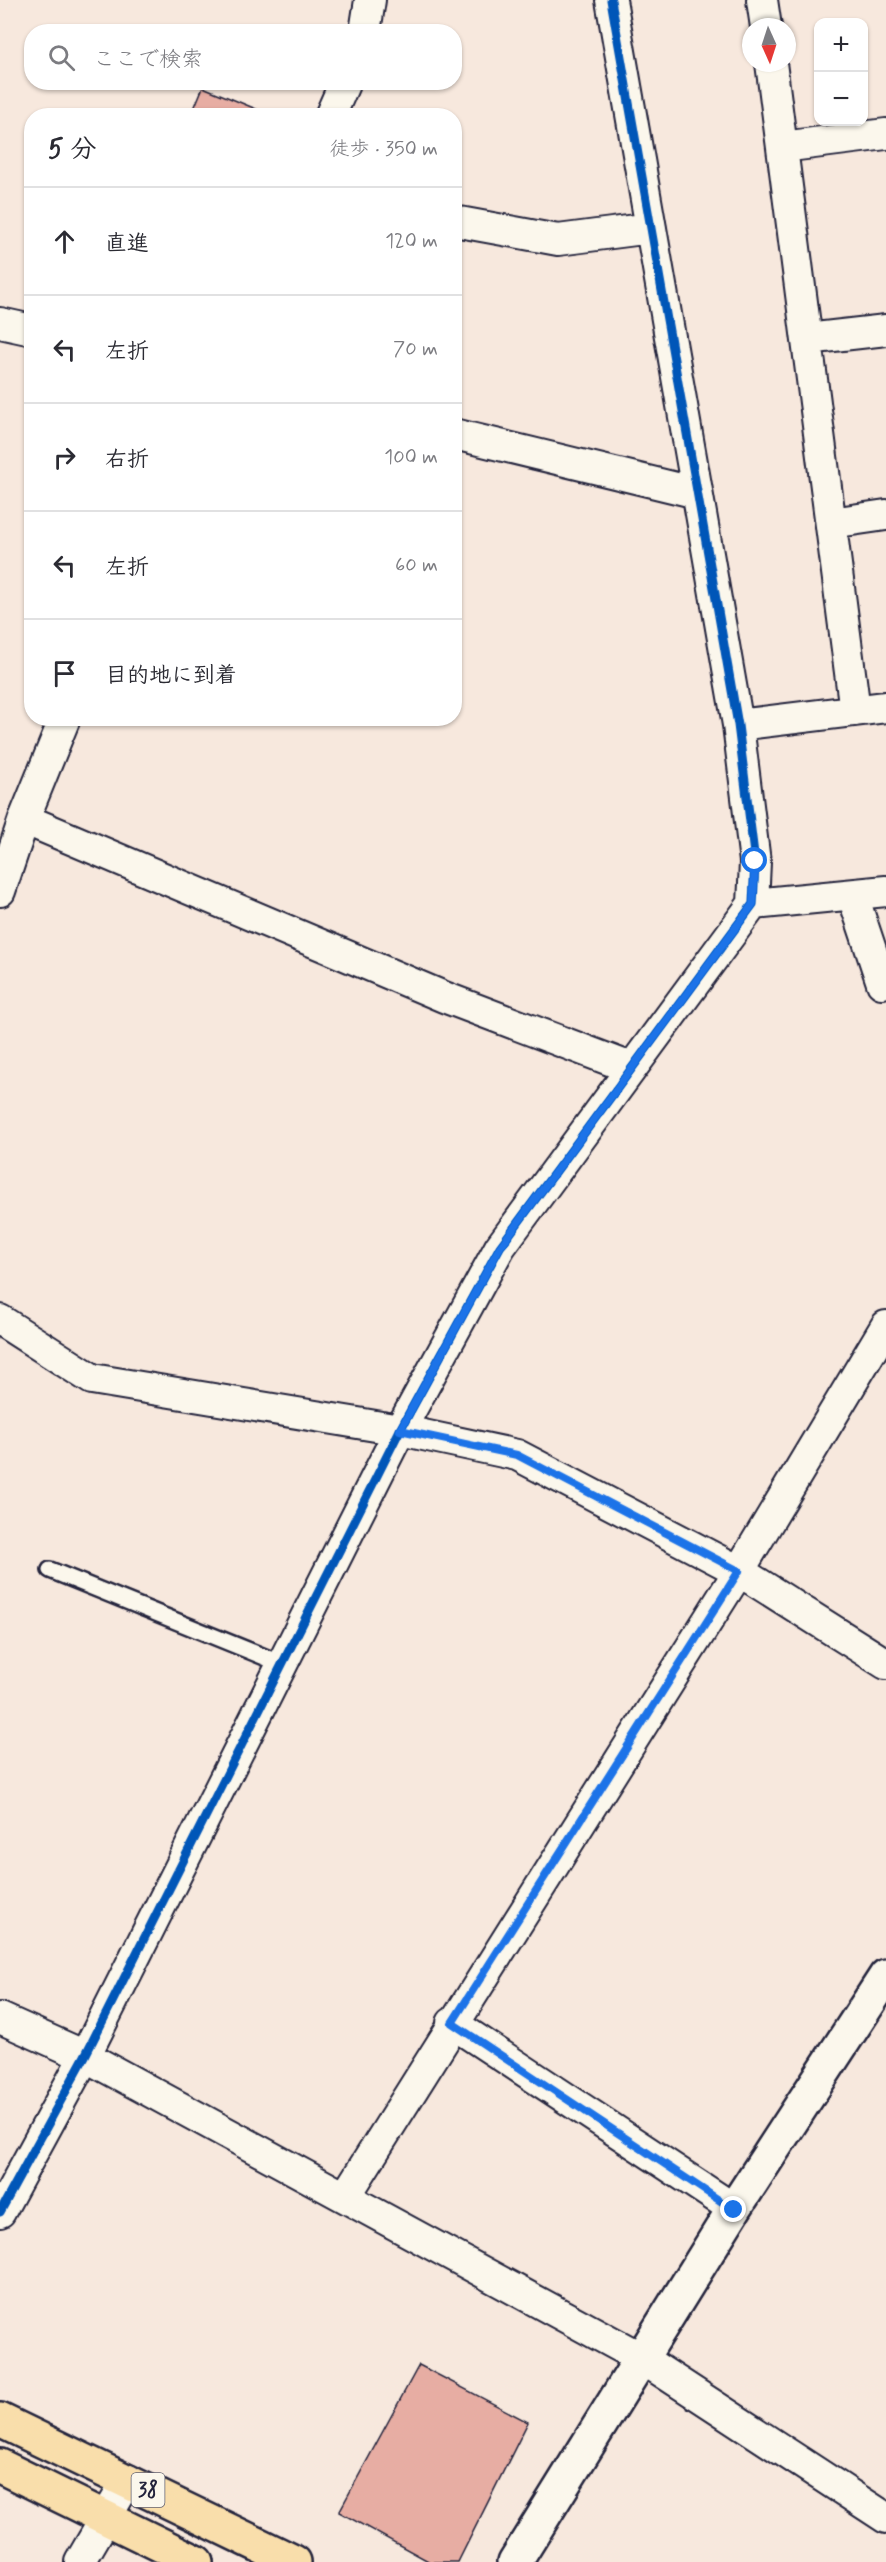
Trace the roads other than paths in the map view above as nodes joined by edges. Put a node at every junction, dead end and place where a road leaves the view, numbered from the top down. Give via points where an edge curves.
1 (370, 0) edge
2 (611, 0) edge
3 (762, 0) edge
4 (765, 18) edge
5 (366, 24) edge
6 (772, 72) edge
7 (341, 90) edge
8 (334, 108) edge
9 (886, 134) edge
10 (782, 147) junction
11 (462, 222) edge
12 (651, 228) junction
13 (0, 323) edge
14 (24, 328) edge
15 (886, 330) edge
16 (807, 339) junction
17 (462, 436) edge
18 (697, 493) junction
19 (886, 515) edge
20 (831, 523) junction
21 (886, 707) edge
22 (855, 711) junction
23 (738, 725) junction
24 (62, 726) edge
25 (24, 819) junction
26 (0, 891) edge
27 (886, 891) edge
28 (853, 896) junction
29 (753, 904) junction
30 (882, 983) dead end
31 (631, 1068) junction
32 (0, 1320) edge
33 (886, 1326) edge
34 (400, 1430) junction
35 (50, 1570) dead end
36 (739, 1571) junction
37 (282, 1664) junction
38 (886, 1664) edge
39 (886, 1976) edge
40 (0, 2018) edge
41 (452, 2023) junction
42 (85, 2056) junction
43 (345, 2197) junction
44 (734, 2210) junction
45 (0, 2212) edge
46 (641, 2358) junction
47 (0, 2420) edge
48 (0, 2466) edge
49 (128, 2480) junction
50 (106, 2518) junction
51 (886, 2518) edge
52 (80, 2562) edge
53 (196, 2562) edge
54 (294, 2562) edge
55 (515, 2562) edge

1 - 5 street
2 - 12 street
3 - 4 street
6 - 10 street
7 - 8 street
9 - 10 street
10 - 16 street
11 - 12 street via 558,240
12 - 18 street
13 - 14 street
15 - 16 street
16 - 20 street
17 - 18 street
18 - 23 street
19 - 20 street
20 - 22 street
21 - 22 street
22 - 23 street
23 - 29 street via 755,861
24 - 25 street
25 - 26 street
25 - 31 street via 444,997
27 - 28 street
28 - 29 street
28 - 30 street
29 - 31 street
31 - 34 street via 500,1247
32 - 34 street via 92,1379
33 - 36 street
34 - 36 street via 517,1455
34 - 37 street
35 - 37 lane
36 - 38 street
36 - 41 street
37 - 42 street
39 - 44 street
40 - 42 street
41 - 43 street
41 - 44 street
42 - 43 street
42 - 45 street
43 - 46 street
44 - 46 street
46 - 51 street
46 - 55 street
47 - 49 main road, 38
48 - 50 main road, 38
49 - 50 street
49 - 54 main road, 38
50 - 52 street
50 - 53 main road, 38

